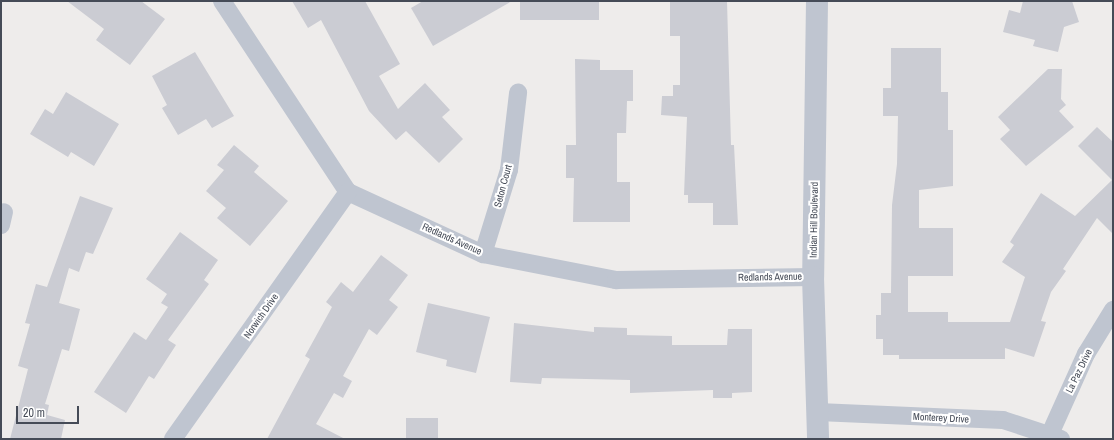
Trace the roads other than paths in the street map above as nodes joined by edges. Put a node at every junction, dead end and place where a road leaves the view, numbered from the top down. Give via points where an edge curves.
1 (222, 1) edge
2 (817, 1) edge
3 (518, 93) dead end
4 (348, 192) junction
5 (483, 254) junction
6 (813, 277) junction
7 (1113, 310) edge
8 (818, 412) junction
9 (1055, 436) edge
10 (173, 439) edge
11 (818, 439) edge

1 - 4 street
2 - 6 street, Indian Hill Boulevard
3 - 5 street, Seton Court via 509,170
4 - 5 street, Redlands Avenue
4 - 10 street, Norwich Drive
5 - 6 street, Redlands Avenue via 616,280
6 - 8 street, Indian Hill Boulevard
7 - 9 street, La Paz Drive via 1086,354
8 - 9 street, Monterey Drive via 1003,420
8 - 11 street, Indian Hill Boulevard

